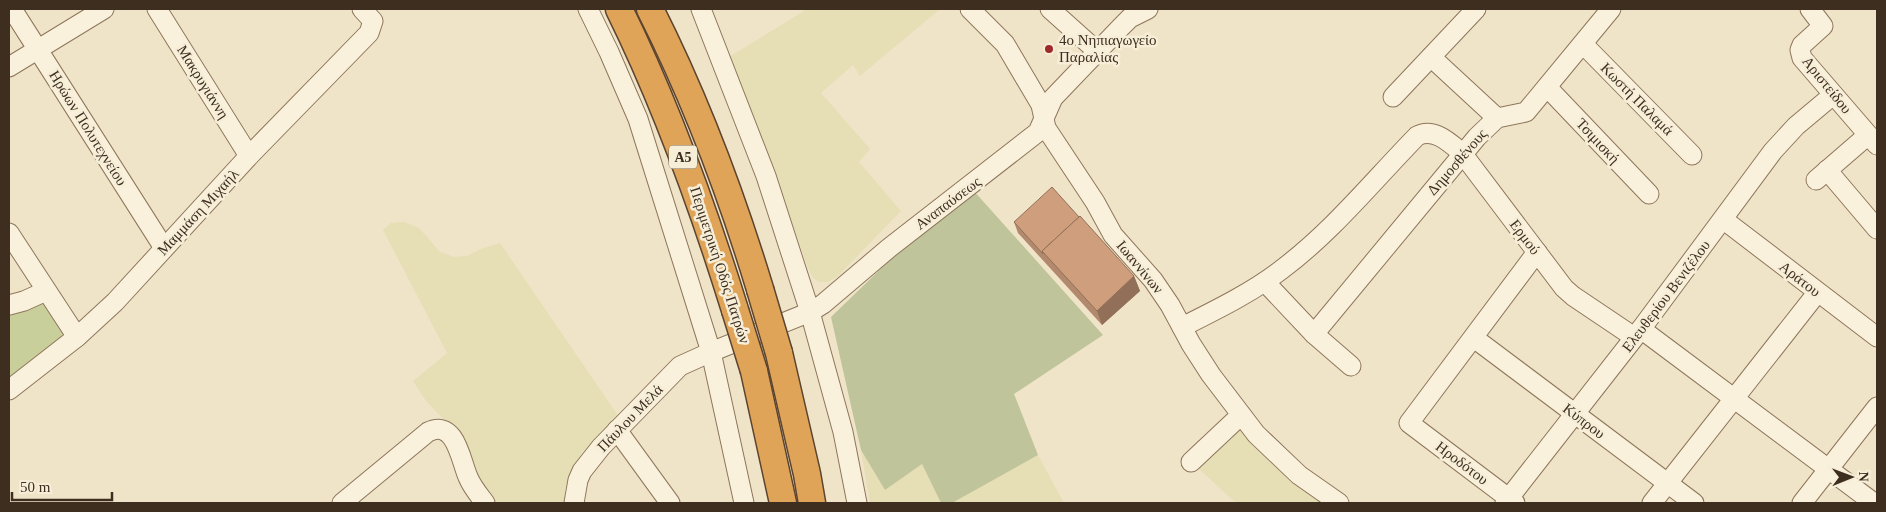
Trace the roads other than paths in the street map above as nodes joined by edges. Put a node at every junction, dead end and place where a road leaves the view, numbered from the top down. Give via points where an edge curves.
1 (12, 9) edge
2 (104, 9) edge
3 (157, 9) edge
4 (588, 9) edge
5 (620, 9) edge
6 (650, 9) edge
7 (701, 9) edge
8 (970, 9) edge
9 (1050, 9) edge
10 (1148, 9) edge
11 (1476, 9) edge
12 (1611, 9) edge
13 (1810, 9) edge
14 (368, 15) edge
15 (1583, 44) junction
16 (38, 49) junction
17 (1098, 52) junction
18 (1431, 57) junction
19 (9, 68) edge
20 (1547, 87) junction
21 (1833, 95) junction
22 (1393, 96) dead end
23 (1044, 118) junction
24 (1497, 118) junction
25 (1873, 140) edge
26 (1462, 153) junction
27 (1692, 155) dead end
28 (249, 156) junction
29 (1649, 194) dead end
30 (1724, 220) junction
31 (1877, 229) edge
32 (9, 234) edge
33 (164, 248) junction
34 (1537, 252) junction
35 (1265, 282) junction
36 (46, 291) junction
37 (1817, 293) junction
38 (9, 305) edge
39 (810, 312) junction
40 (1182, 327) junction
41 (1637, 333) junction
42 (1314, 334) junction
43 (77, 337) junction
44 (1877, 337) edge
45 (1474, 338) junction
46 (710, 352) junction
47 (1351, 366) dead end
48 (9, 390) edge
49 (1734, 399) junction
50 (1877, 407) edge
51 (1574, 413) junction
52 (1241, 415) junction
53 (617, 430) junction
54 (1191, 462) dead end
55 (1829, 469) junction
56 (1668, 483) junction
57 (1510, 502) edge
58 (342, 503) edge
59 (485, 503) edge
60 (574, 503) edge
61 (670, 503) edge
62 (744, 503) edge
63 (783, 503) edge
64 (812, 503) edge
65 (856, 503) edge
66 (1339, 503) edge
67 (1652, 503) edge
68 (1694, 503) edge
69 (1802, 503) edge
70 (1874, 503) edge

1 - 16 street, Ηρώων Πολυτεχνείου
2 - 16 street
3 - 28 street, Μακρυγιάννη
4 - 46 street via 638,119
5 - 63 highway, Περιμετρική Οδός Πατρών / Α5, bridge via 648,68 697,191 754,372
6 - 64 highway, Περιμετρική Οδός Πατρών / Α5, bridge via 673,55 721,173 760,289 779,353
7 - 39 street via 766,176
8 - 23 street, Ιωαννίνων via 1005,44 1041,105
9 - 17 street
10 - 17 street, Αναπαύσεως via 1130,18
11 - 18 street
12 - 15 street, Δημοσθένους
13 - 21 street, Αριστείδου via 1823,26 1802,45 1802,58
14 - 28 street, Μαμμάση Μιχαήλ via 369,33
15 - 20 street, Δημοσθένους
15 - 27 street, Κωστή Παλαμά
16 - 19 street
16 - 33 street, Ηρώων Πολυτεχνείου
17 - 23 street, Αναπαύσεως via 1053,98
18 - 22 street
18 - 24 street
20 - 24 street, Δημοσθένους via 1526,112
20 - 29 street, Τσιμισκή
21 - 25 street, Αριστείδου
21 - 30 street, Ελευθερίου Βενιζέλου via 1773,151
23 - 39 street, Αναπαύσεως via 1038,132 1018,149
23 - 40 street, Ιωαννίνων via 1046,128 1113,235 1161,291
24 - 26 street, Δημοσθένους
25 - 31 street via 1821,175
26 - 34 street, Ερμού
26 - 35 street, Ερμού via 1439,136 1429,133 1417,136 1308,247
26 - 42 street, Δημοσθένους
28 - 33 street, Μαμμάση Μιχαήλ
30 - 37 street, Αράτου
30 - 41 street, Ελευθερίου Βενιζέλου
32 - 36 street
33 - 43 street, Μαμμάση Μιχαήλ via 115,302
34 - 41 street, Ερμού via 1572,296
34 - 45 street
35 - 40 street
35 - 42 street
36 - 38 street
36 - 43 street
37 - 44 street, Αράτου
37 - 49 street
39 - 46 street, Αναπαύσεως
39 - 65 street via 843,432
40 - 52 street, Ιωαννίνων via 1203,364
41 - 49 street, Ερμού
41 - 51 street, Ελευθερίου Βενιζέλου
42 - 47 street
43 - 48 street, Μαμμάση Μιχαήλ
45 - 51 street, Κύπρου
45 - 57 street, Ηροδότου via 1409,423
46 - 53 street, Πάυλου Μελά via 680,366
46 - 62 street
49 - 55 street, Ερμού
49 - 56 street
50 - 55 street
51 - 56 street, Κύπρου
51 - 57 street, Ελευθερίου Βενιζέλου
52 - 54 street
52 - 66 street, Ιωαννίνων via 1299,475
53 - 60 street, Πάυλου Μελά via 582,471
53 - 61 street
55 - 69 street
55 - 70 street, Ερμού
56 - 67 street
56 - 68 street, Κύπρου
58 - 59 street via 428,432 437,429 454,440 468,478

